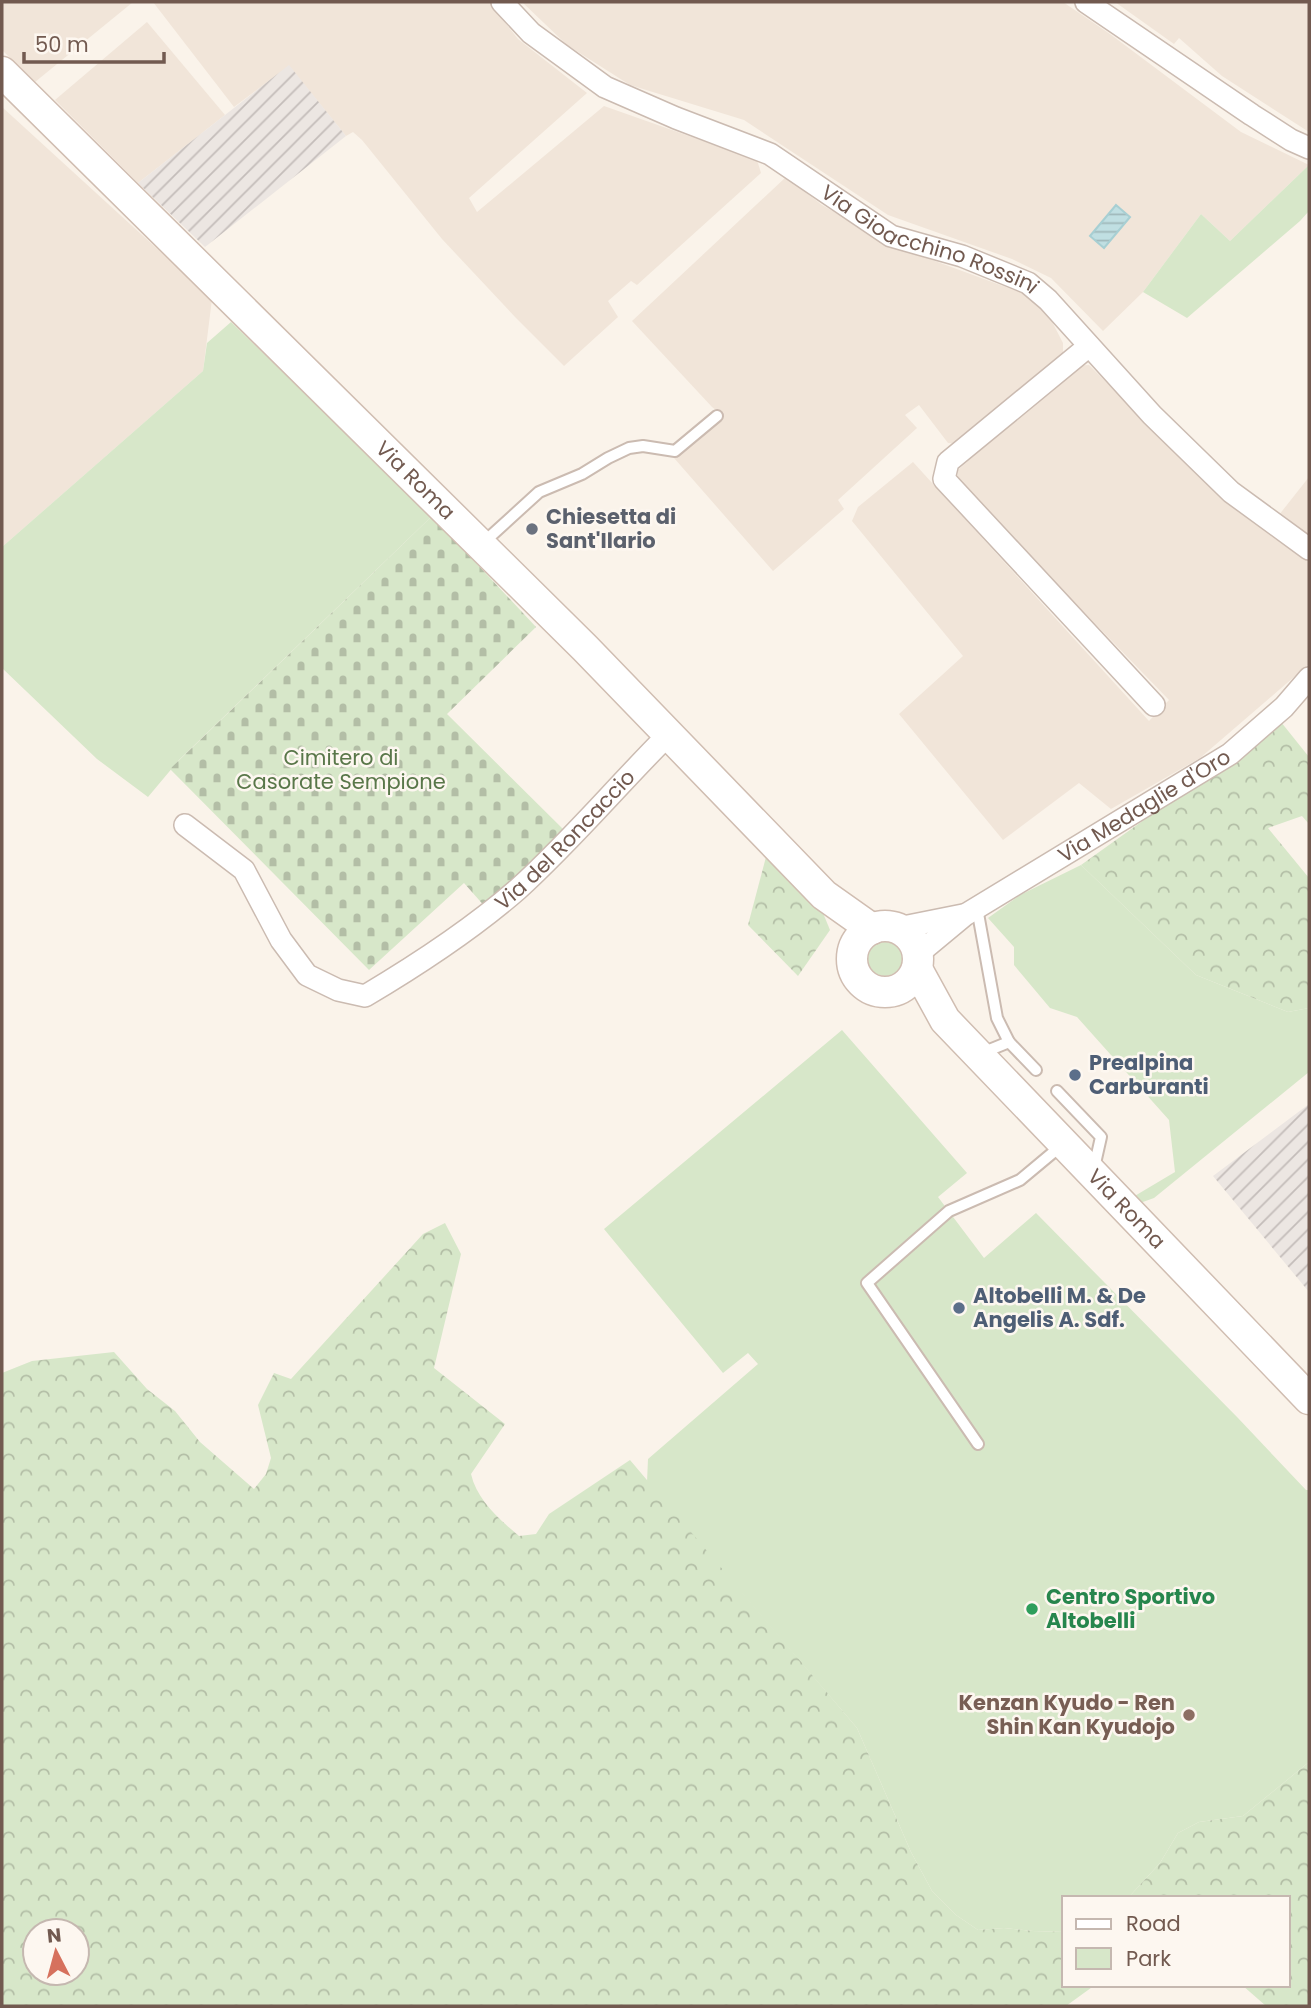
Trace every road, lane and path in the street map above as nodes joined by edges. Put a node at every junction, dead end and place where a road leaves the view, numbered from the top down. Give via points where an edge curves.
1 (502, 2) edge
2 (1086, 2) edge
3 (2, 72) edge
4 (1309, 148) edge
5 (1089, 346) junction
6 (718, 416) dead end
7 (481, 545) junction
8 (1309, 549) edge
9 (1309, 678) edge
10 (1154, 705) dead end
11 (667, 736) junction
12 (186, 825) dead end
13 (824, 895) junction
14 (971, 911) junction
15 (885, 929) junction
16 (853, 953) junction
17 (917, 961) junction
18 (884, 992) junction
19 (946, 1020) junction
20 (1009, 1042) junction
21 (980, 1054) junction
22 (1036, 1070) dead end
23 (1058, 1091) dead end
24 (1065, 1143) junction
25 (1093, 1173) junction
26 (1309, 1399) edge
27 (978, 1444) dead end

1 - 5 street, Via Gioacchino Rossini via 531,33 605,88 770,154 891,236 962,256 1028,283
2 - 4 street via 1252,116
3 - 7 street, Via Roma
5 - 8 street, Via Gioacchino Rossini via 1231,492
5 - 10 street via 948,462 944,480
6 - 7 lane via 675,451 629,448 539,492
7 - 11 street, Via Roma
9 - 14 street, Via Medaglie d'Oro via 1230,754
11 - 12 street, Via del Roncaccio via 556,853 499,905 443,948 365,996 338,990 307,975 281,940 244,870
11 - 13 street, Via Roma
13 - 15 street, Via Roma
13 - 16 street, Via Roma
14 - 15 street, Via Medaglie d'Oro
14 - 17 street, Via Medaglie d'Oro
14 - 20 lane via 997,1018
15 - 16 street via 863,934
15 - 17 street, Via Roma via 907,934
16 - 18 street, Via Roma via 856,974 863,983
17 - 18 street via 904,986
17 - 19 street, Via Roma
18 - 19 street, Via Roma
19 - 21 street, Via Roma
20 - 21 lane
20 - 22 lane
21 - 24 street, Via Roma
23 - 25 lane via 1101,1137
24 - 25 street, Via Roma
24 - 27 lane via 1020,1180 949,1211 867,1283
25 - 26 street, Via Roma

